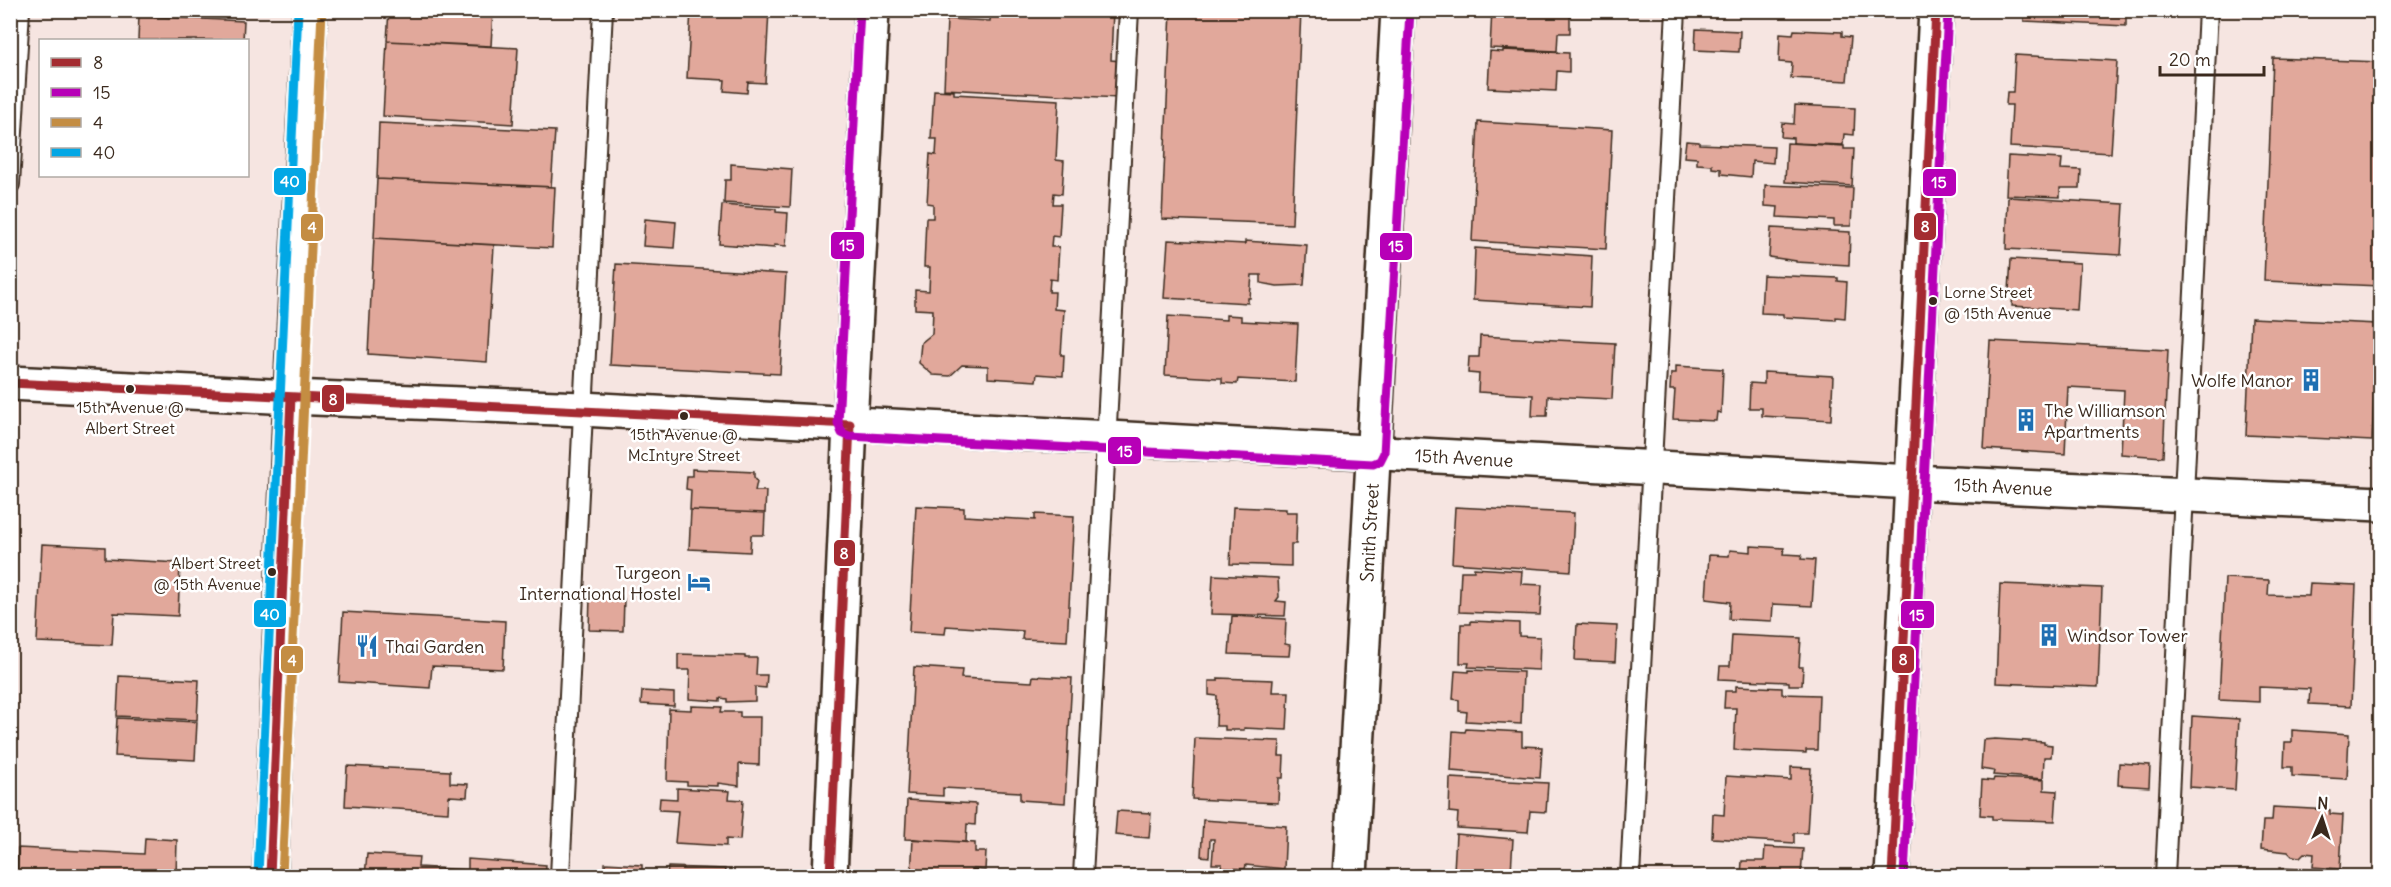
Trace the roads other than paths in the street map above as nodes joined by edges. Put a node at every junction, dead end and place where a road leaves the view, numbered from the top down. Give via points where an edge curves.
1 (20, 10) edge
2 (310, 10) edge
3 (603, 10) edge
4 (872, 10) edge
5 (1129, 10) edge
6 (1398, 10) edge
7 (1676, 10) edge
8 (1936, 10) edge
9 (2208, 10) edge
10 (10, 184) edge
11 (10, 383) edge
12 (291, 397) junction
13 (582, 409) junction
14 (850, 424) junction
15 (1107, 438) junction
16 (1372, 452) junction
17 (1652, 468) junction
18 (1912, 482) junction
19 (2184, 495) junction
20 (2380, 504) edge
21 (270, 876) edge
22 (560, 876) edge
23 (830, 876) edge
24 (1083, 876) edge
25 (1350, 876) edge
26 (1630, 876) edge
27 (1892, 876) edge
28 (2165, 876) edge

1 - 10 lane
2 - 12 street
3 - 13 lane
4 - 14 street
5 - 15 lane
6 - 16 street, Smith Street
7 - 17 lane
8 - 18 street
9 - 19 lane
11 - 12 street, 15th Avenue
12 - 13 street, 15th Avenue
12 - 21 street
13 - 14 street, 15th Avenue
13 - 22 lane
14 - 15 street, 15th Avenue
14 - 23 street
15 - 16 street, 15th Avenue
15 - 24 lane
16 - 17 street, 15th Avenue
16 - 25 street, Smith Street
17 - 18 street, 15th Avenue
17 - 26 lane
18 - 19 street, 15th Avenue
18 - 27 street
19 - 20 street, 15th Avenue
19 - 28 lane

